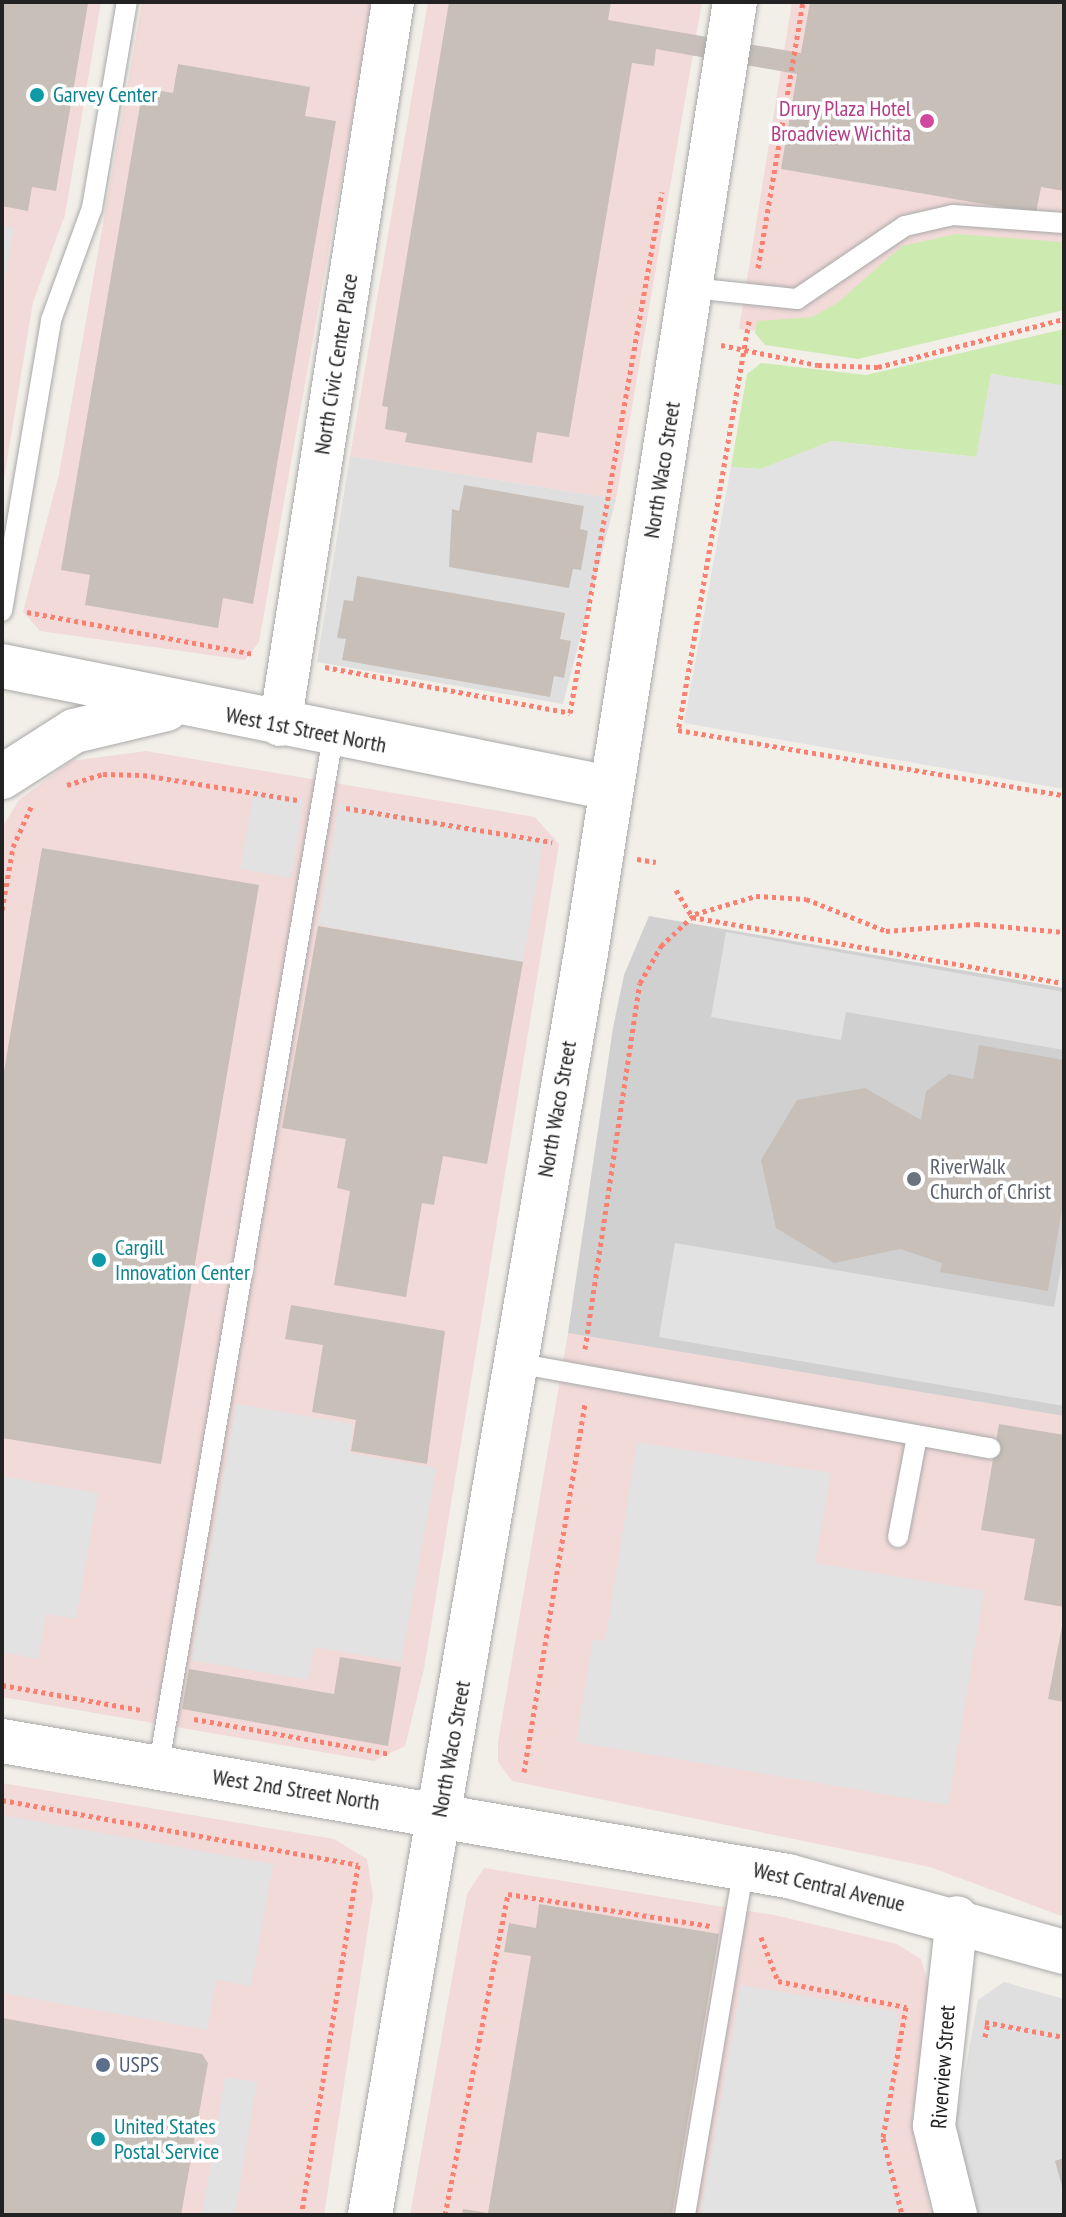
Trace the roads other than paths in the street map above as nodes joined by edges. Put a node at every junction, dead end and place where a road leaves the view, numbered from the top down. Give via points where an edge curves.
1 (127, 2) edge
2 (393, 2) edge
3 (735, 2) edge
4 (1064, 223) edge
5 (692, 288) junction
6 (2, 611) edge
7 (2, 666) edge
8 (184, 705) junction
9 (280, 725) junction
10 (333, 736) junction
11 (19, 786) edge
12 (610, 788) junction
13 (516, 1363) junction
14 (917, 1436) junction
15 (990, 1448) dead end
16 (898, 1537) dead end
17 (2, 1741) edge
18 (158, 1770) junction
19 (441, 1812) junction
20 (589, 1842) joint
21 (744, 1868) junction
22 (957, 1917) junction
23 (1064, 1952) edge
24 (370, 2215) edge
25 (685, 2215) edge
26 (956, 2215) edge

1 - 6 lane via 92,208 51,320
2 - 9 street, North Civic Center Place
3 - 5 street, North Waco Street
4 - 5 lane via 953,215 905,226 797,299 753,299
5 - 12 street, North Waco Street
7 - 8 street, West 1st Street North
8 - 9 street, West 1st Street North
8 - 11 street via 74,731
9 - 10 street, West 1st Street North
10 - 12 street, West 1st Street North
10 - 18 lane
12 - 13 street, North Waco Street
13 - 14 lane
13 - 19 street, North Waco Street
14 - 15 lane
14 - 16 lane
17 - 18 street, West 2nd Street North
18 - 19 street, West 2nd Street North
19 - 20 street, West 2nd Street North
19 - 24 street, North Waco Street
20 - 21 street, West Central Avenue
21 - 22 street, West Central Avenue
21 - 25 lane
22 - 23 street, West Central Avenue
22 - 26 street, Riverview Street via 934,2126

